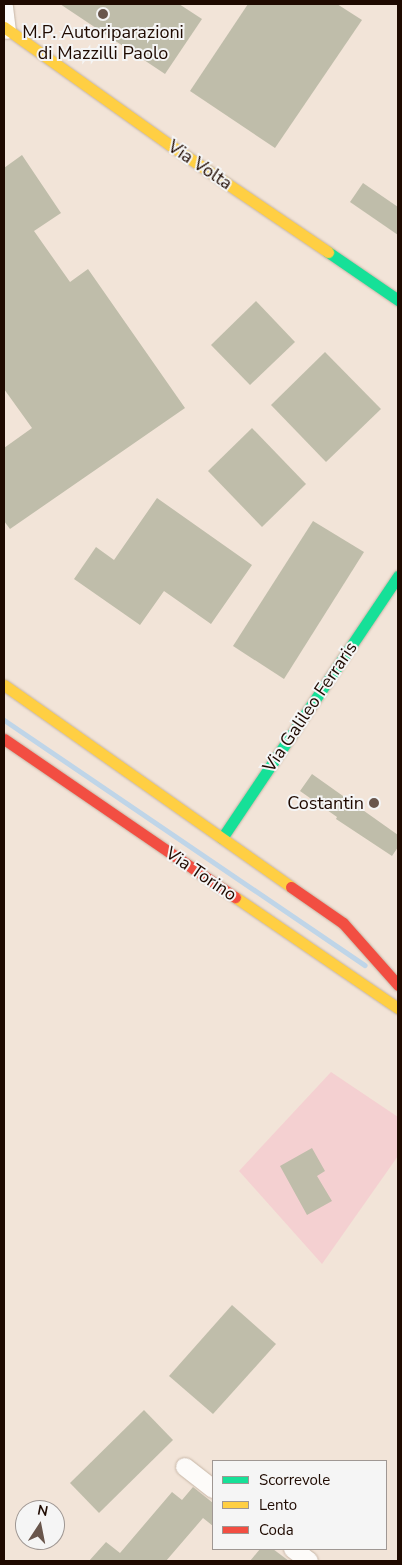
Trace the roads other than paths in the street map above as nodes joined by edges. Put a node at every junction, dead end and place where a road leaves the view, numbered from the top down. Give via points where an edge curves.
1 (4, 7) edge
2 (5, 29) edge
3 (398, 300) edge
4 (398, 576) edge
5 (4, 686) edge
6 (4, 739) edge
7 (222, 838) junction
8 (398, 985) edge
9 (398, 1008) edge
10 (185, 1468) dead end
11 (212, 1488) edge
12 (294, 1550) edge
13 (310, 1561) edge

1 - 2 street
2 - 3 street, Via Volta
4 - 7 street, Via Galileo Ferraris
5 - 7 street
6 - 9 street, Via Torino
7 - 8 street via 343,923
10 - 11 street
12 - 13 street

